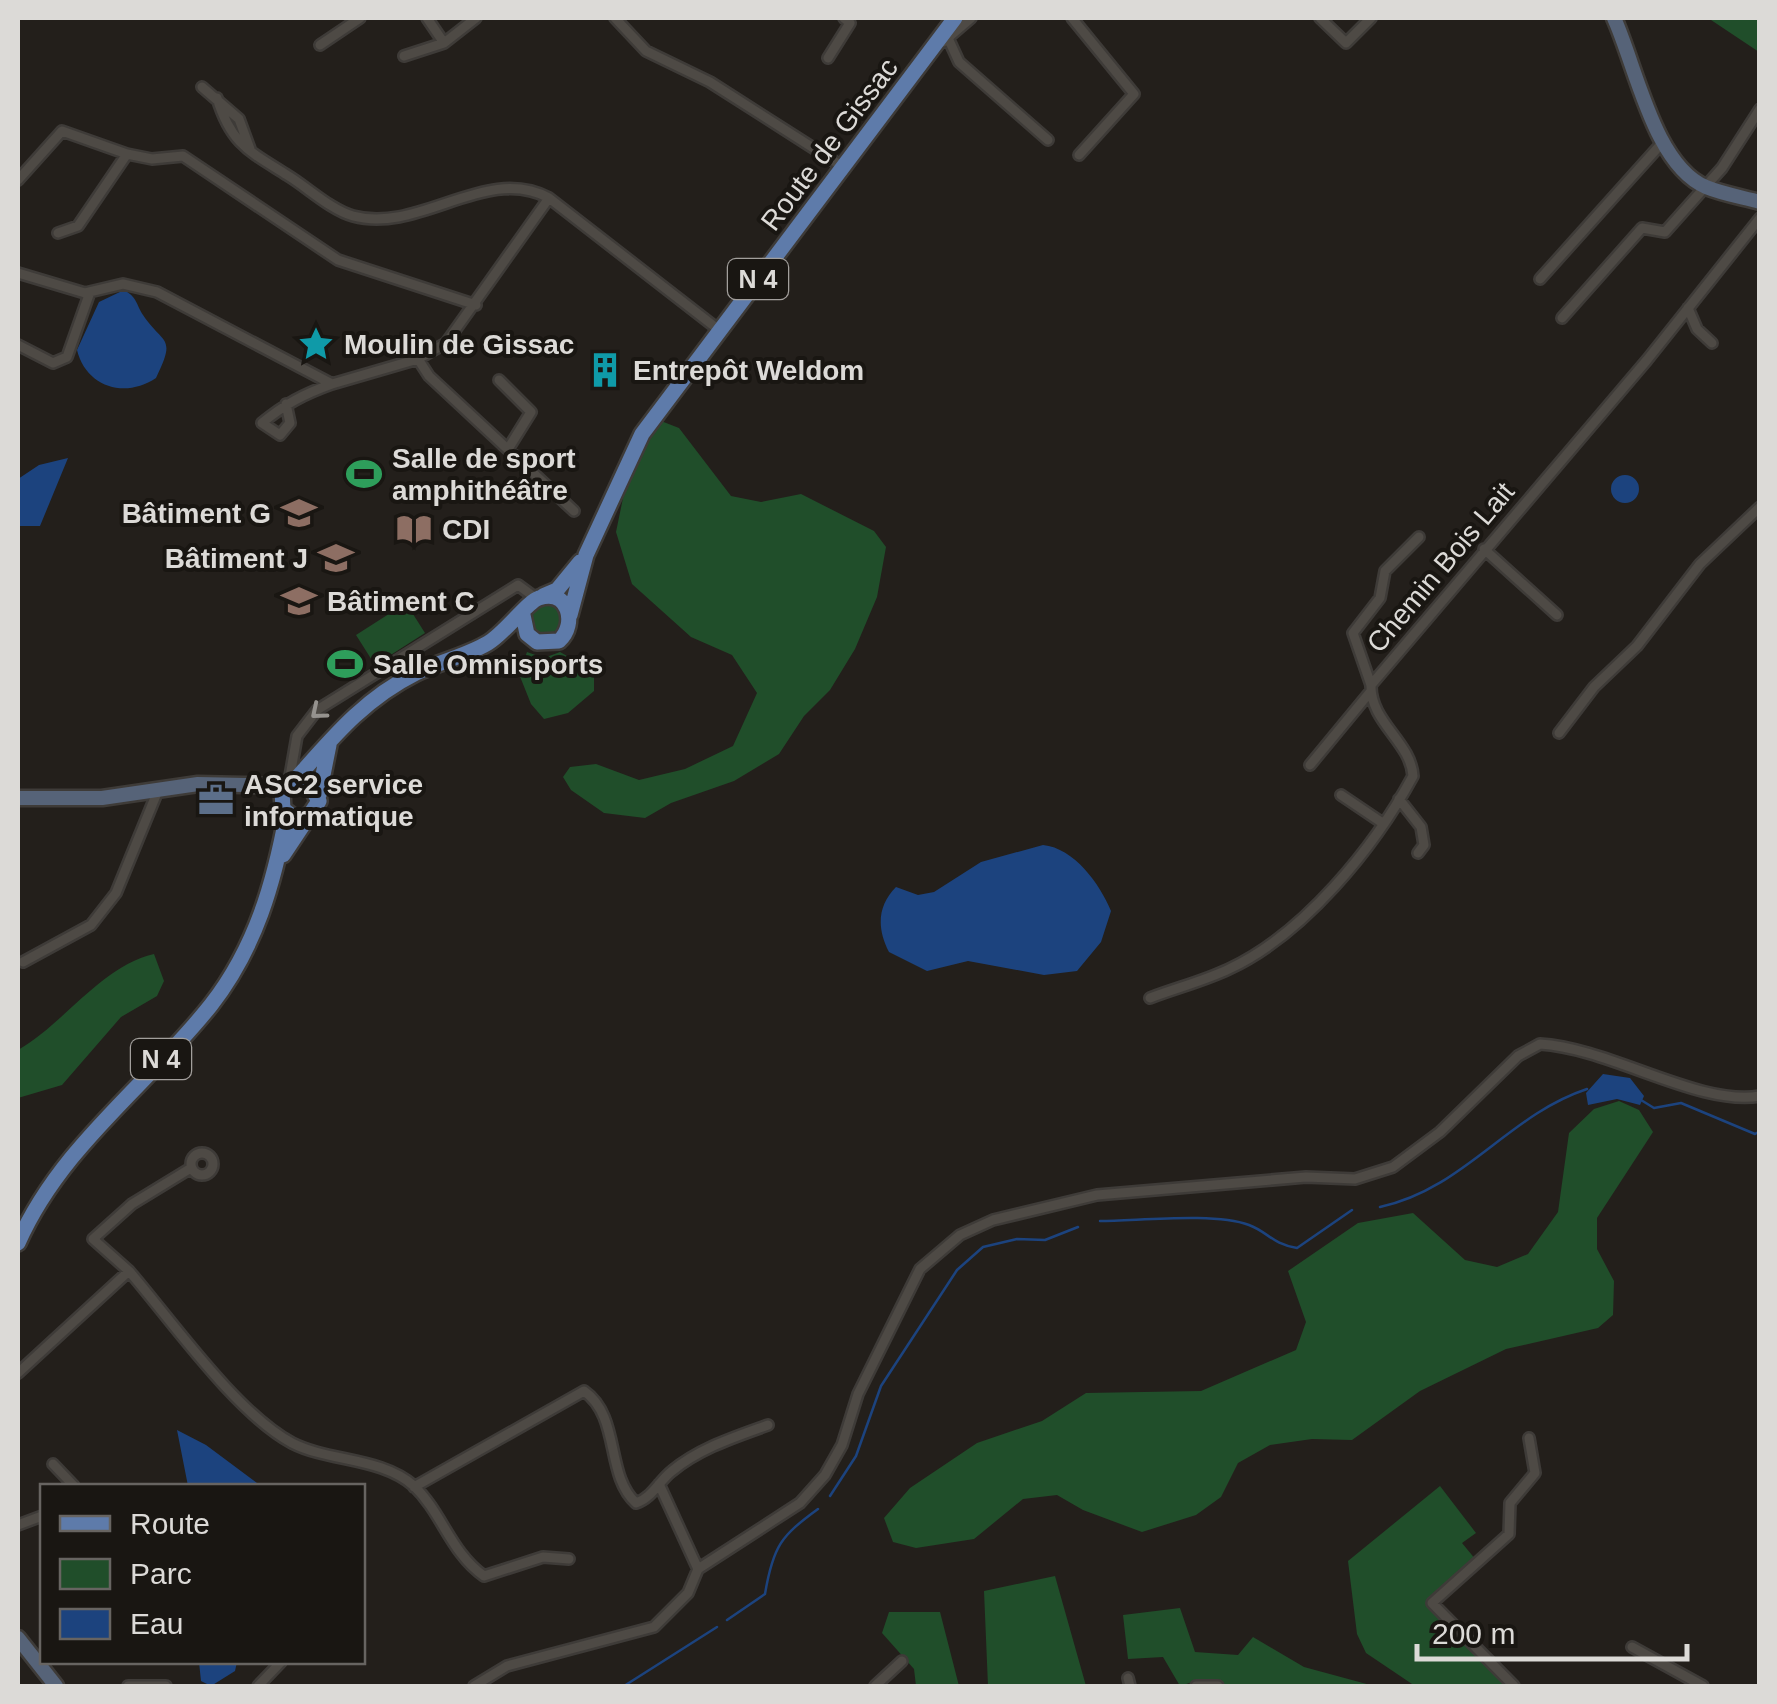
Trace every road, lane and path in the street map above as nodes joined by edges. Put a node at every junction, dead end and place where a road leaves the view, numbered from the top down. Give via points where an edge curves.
1 (360, 18) edge
2 (428, 18) edge
3 (476, 18) edge
4 (614, 18) edge
5 (844, 18) edge
6 (954, 18) edge
7 (971, 18) edge
8 (1072, 18) edge
9 (1320, 18) edge
10 (1371, 18) edge
11 (1614, 18) edge
12 (948, 38) junction
13 (444, 43) junction
14 (320, 44) dead end
15 (932, 50) junction
16 (404, 56) dead end
17 (828, 58) dead end
18 (202, 88) dead end
19 (1760, 109) edge
20 (1048, 140) dead end
21 (1662, 143) junction
22 (127, 154) junction
23 (1079, 155) dead end
24 (843, 167) junction
25 (18, 180) edge
26 (1704, 186) junction
27 (549, 198) junction
28 (1760, 202) edge
29 (1760, 218) edge
30 (58, 233) dead end
31 (18, 272) edge
32 (1540, 279) dead end
33 (90, 292) junction
34 (476, 305) junction
35 (1688, 308) junction
36 (1562, 318) dead end
37 (719, 330) junction
38 (1712, 342) dead end
39 (18, 345) edge
40 (418, 358) junction
41 (499, 380) dead end
42 (332, 384) junction
43 (286, 404) dead end
44 (508, 449) junction
45 (1760, 508) edge
46 (574, 511) dead end
47 (1419, 536) dead end
48 (1484, 549) junction
49 (586, 555) junction
50 (539, 598) junction
51 (523, 615) junction
52 (570, 615) junction
53 (1558, 615) dead end
54 (531, 638) junction
55 (487, 644) junction
56 (1371, 688) junction
57 (1559, 733) dead end
58 (331, 739) junction
59 (1310, 764) dead end
60 (290, 783) junction
61 (251, 786) junction
62 (159, 788) junction
63 (319, 795) junction
64 (1342, 795) dead end
65 (18, 798) edge
66 (1399, 799) junction
67 (285, 811) junction
68 (311, 816) junction
69 (1381, 822) junction
70 (1418, 853) dead end
71 (280, 859) junction
72 (23, 962) dead end
73 (1150, 998) dead end
74 (1760, 1096) edge
75 (191, 1168) dead end
76 (18, 1243) edge
77 (129, 1272) junction
78 (18, 1373) edge
79 (768, 1425) dead end
80 (1528, 1438) dead end
81 (54, 1464) dead end
82 (72, 1484) edge
83 (659, 1484) junction
84 (414, 1487) junction
85 (569, 1559) dead end
86 (698, 1569) junction
87 (18, 1638) edge
88 (1632, 1647) dead end
89 (902, 1661) dead end
90 (280, 1664) edge
91 (56, 1686) edge
92 (128, 1686) edge
93 (166, 1686) edge
94 (258, 1686) edge
95 (474, 1686) edge
96 (875, 1686) edge
97 (1196, 1686) edge
98 (1218, 1686) edge
99 (1514, 1686) edge
100 (1703, 1686) edge

1 - 14 street
2 - 13 street
3 - 13 street
4 - 24 street via 646,51 710,82
5 - 17 street via 850,24
6 - 15 main road, Route de Gissac / N 4
7 - 12 street
8 - 23 street via 1134,94
9 - 10 street via 1346,43
11 - 21 main road
12 - 15 street
12 - 20 street via 959,62
13 - 16 street
15 - 24 main road, Route de Gissac / N 4
18 - 27 street via 239,119 251,152 352,216 419,213 494,189 531,189
19 - 26 street
21 - 26 main road
21 - 32 street
22 - 25 street via 62,131
22 - 30 street via 78,226
22 - 34 street via 184,156 338,260
24 - 37 main road, Route de Gissac / N 4
26 - 28 main road
26 - 36 street via 1662,235 1642,228
27 - 34 street
27 - 37 street
29 - 35 street, Chemin Bois Lait
31 - 33 street
33 - 39 street via 67,357 53,363
33 - 42 street via 123,284 158,292
34 - 40 street via 446,343
35 - 38 street
35 - 48 street, Chemin Bois Lait
37 - 49 main road, Route de Gissac / N 4 via 628,456
40 - 42 street
40 - 44 street
41 - 44 street via 532,412
42 - 43 street
44 - 46 street
45 - 57 street via 1693,572
47 - 56 street via 1386,571 1380,598 1353,633
48 - 53 street
48 - 56 street, Chemin Bois Lait
49 - 50 main road, Route de Gissac / N 4 via 557,590
49 - 52 main road, Route de Gissac / N 4
50 - 51 main road, N 4
50 - 52 main road via 562,602
50 -> 60 street via 518,585 327,703 297,736
51 - 54 main road
51 - 55 main road, N 4
52 - 54 main road, N 4 via 559,641
54 - 55 main road, N 4
55 - 58 main road, N 4 via 385,690
56 - 59 street
56 - 66 street, Chemin Bois Lait via 1377,714 1412,765
58 - 60 main road, N 4
58 - 63 main road, N 4
60 - 61 main road
60 - 63 main road via 307,781
60 - 67 main road, N 4
61 - 62 main road
61 - 67 main road
62 - 65 main road via 102,798
62 - 72 street via 107,904 90,925
63 - 68 main road, N 4
64 - 69 street
66 - 69 street
66 - 70 street via 1424,835
67 - 68 main road
67 - 71 main road, N 4
68 - 71 main road, N 4
69 - 73 street via 1302,922 1231,968
71 - 76 main road, N 4 via 255,932 212,1003 79,1145 38,1201
74 - 86 street via 1709,1094 1620,1060 1540,1044 1393,1167 1355,1179 1306,1176 1097,1195 994,1220 940,1248 920,1269 858,1394 842,1446 815,1490
75 - 77 street via 132,1204 93,1240
77 - 78 street
77 - 84 street via 263,1425 295,1445 389,1471
79 - 83 street via 716,1444
80 - 99 street via 1535,1473 1510,1503 1509,1534 1432,1603
81 - 82 street
83 - 84 street via 645,1500 628,1496 603,1414 584,1391
83 - 86 street
84 - 85 street via 466,1563 484,1576 543,1557
86 - 95 street via 688,1593 654,1627 507,1666
87 - 91 main road
88 - 100 street
89 - 96 street
90 - 94 street
92 - 93 street
97 - 98 street

